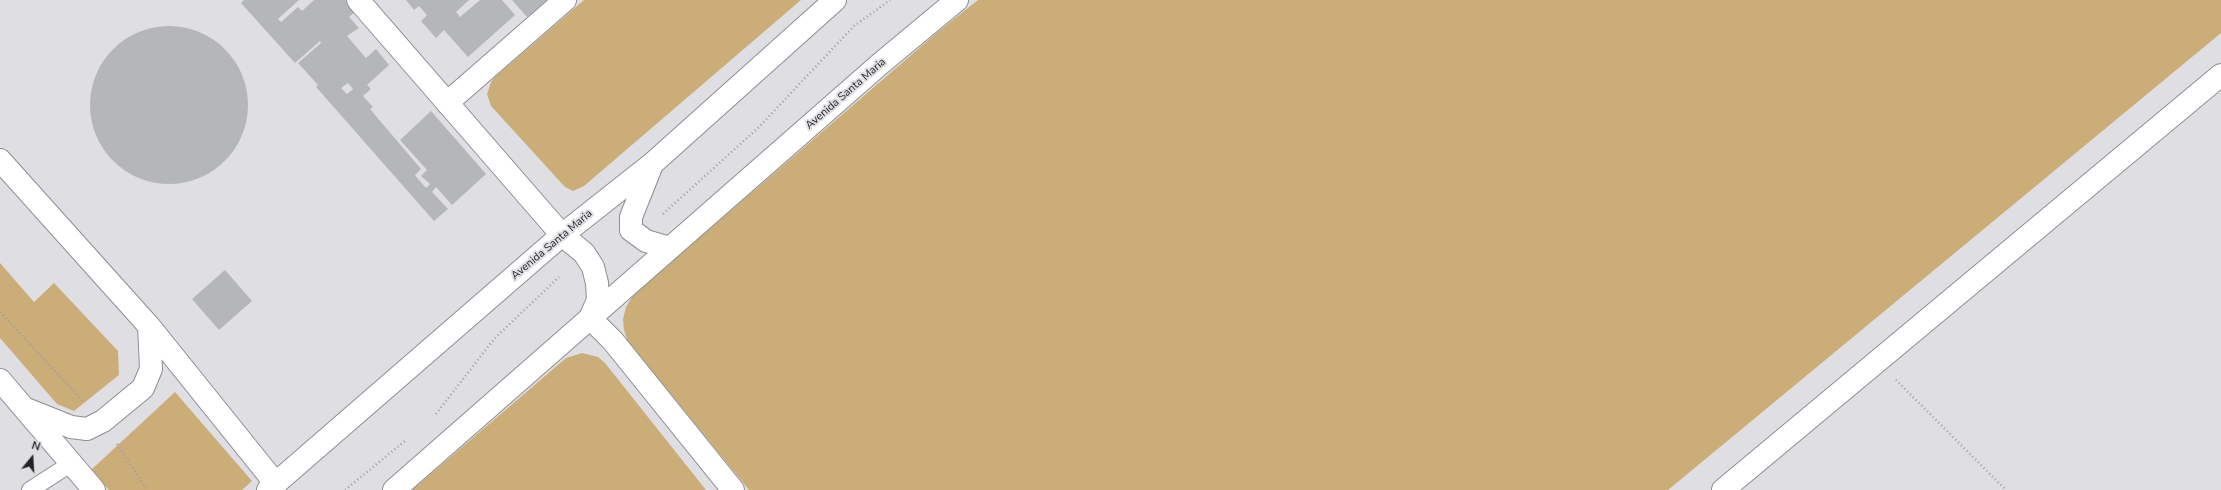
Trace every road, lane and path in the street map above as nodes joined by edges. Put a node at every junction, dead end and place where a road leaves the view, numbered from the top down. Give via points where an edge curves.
1 (358, 0) edge
2 (565, 0) edge
3 (835, 0) edge
4 (957, 0) edge
5 (2221, 75) edge
6 (447, 102) junction
7 (0, 160) edge
8 (652, 164) junction
9 (562, 235) junction
10 (670, 248) junction
11 (590, 318) junction
12 (149, 326) junction
13 (1878, 361) junction
14 (0, 380) edge
15 (26, 409) junction
16 (72, 463) junction
17 (272, 487) edge
18 (30, 490) edge
19 (94, 490) edge
20 (394, 490) edge
21 (733, 490) edge
22 (1723, 490) edge
23 (2006, 490) edge

1 - 6 street
2 - 6 street
3 - 8 street, Avenida Santa Maria
4 - 10 street, Avenida Santa Maria
5 - 13 street
6 - 9 street
7 - 12 street
8 - 9 street, Avenida Santa Maria
8 - 10 street via 631,217 631,230 646,241
9 - 11 street via 584,253 593,267 598,283 598,300
9 - 17 street, Avenida Santa Maria
10 - 11 street, Avenida Santa Maria
11 - 20 street, Avenida Santa Maria
11 - 21 street via 613,340
12 - 15 street via 151,369 143,388 102,422 88,429 71,427
12 - 17 street
13 - 22 street
13 - 23 path
14 - 15 street
15 - 16 street
16 - 18 lane
16 - 19 street

